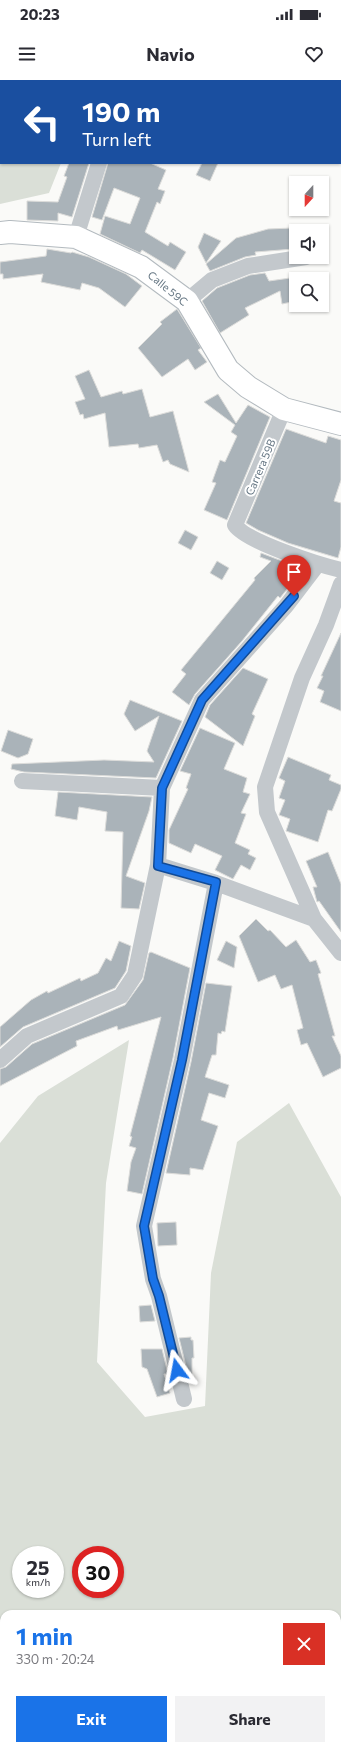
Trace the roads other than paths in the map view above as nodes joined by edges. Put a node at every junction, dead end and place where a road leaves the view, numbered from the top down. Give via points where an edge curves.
1 (99, 164) edge
2 (0, 233) edge
3 (76, 237) junction
4 (289, 260) edge
5 (187, 301) junction
6 (284, 409) junction
7 (341, 424) edge
8 (318, 564) junction
9 (341, 570) edge
10 (341, 584) edge
11 (334, 626) edge
12 (22, 781) dead end
13 (162, 788) junction
14 (158, 866) junction
15 (216, 882) junction
16 (314, 919) junction
17 (341, 954) edge
18 (0, 1060) edge
19 (184, 1399) dead end

1 - 3 street
2 - 3 street, Calle 59C
3 - 5 street, Calle 59C via 141,267
4 - 5 street via 248,266 212,280
5 - 6 street, Calle 59C via 228,370 248,387
6 - 7 street, Calle 59C
6 - 8 street, Carrera 59B via 235,525 239,531 251,538
8 - 9 street
8 - 13 street via 286,606 202,700
10 - 11 street
11 - 16 street via 302,678 265,787 267,812
12 - 13 street
13 - 14 street
14 - 15 street
14 - 18 street via 135,975 121,996 27,1036
15 - 16 street
15 - 19 street via 182,1060 144,1226 153,1279
16 - 17 street

